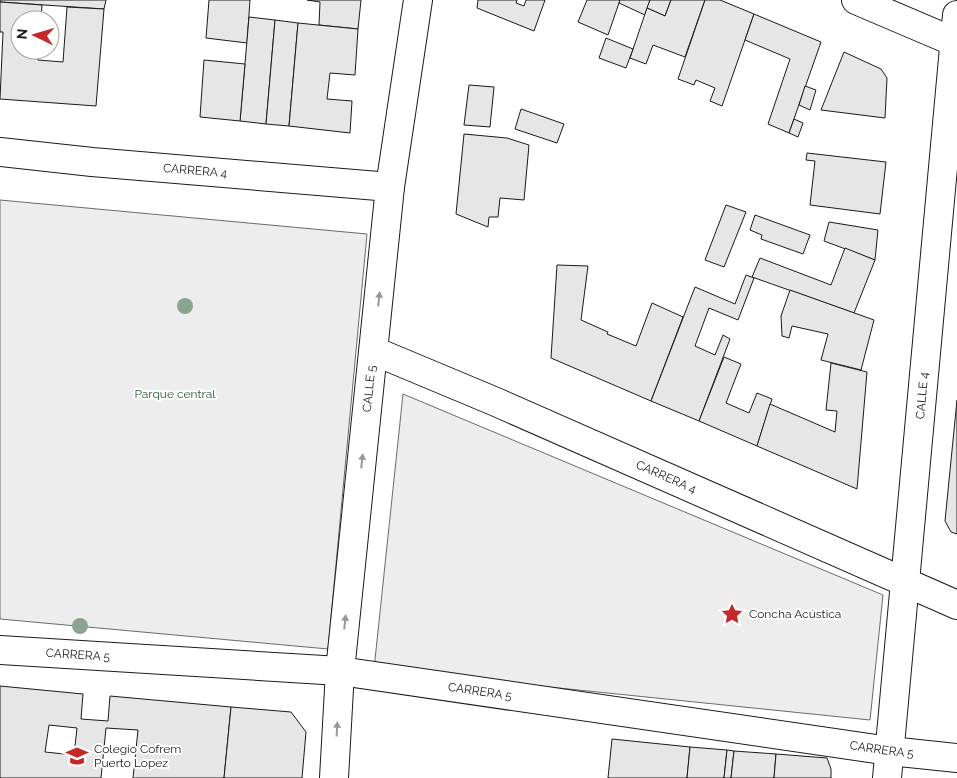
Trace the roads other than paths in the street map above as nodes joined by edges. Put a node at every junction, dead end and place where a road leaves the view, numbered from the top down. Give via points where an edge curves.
1 (418, 0) edge
2 (856, 0) edge
3 (957, 14) edge
4 (956, 43) edge
5 (0, 152) edge
6 (390, 187) junction
7 (374, 351) junction
8 (905, 582) junction
9 (957, 605) edge
10 (0, 650) edge
11 (340, 671) junction
12 (890, 751) junction
13 (957, 758) edge
14 (334, 778) edge
15 (887, 778) edge

1 - 6 street, CALLE 5
2 - 4 street
3 - 4 street, CALLE 4
4 - 8 street, CALLE 4
5 - 6 street, CARRERA 4
7 -> 6 street, CALLE 5
7 - 8 street, CARRERA 4
11 -> 7 street, CALLE 5
8 - 9 street, CARRERA 4
8 - 12 street, CALLE 4
10 - 11 street, CARRERA 5
11 - 12 street, CARRERA 5
14 -> 11 street, CALLE 5
12 - 13 street, CARRERA 5
12 - 15 street, CALLE 4

